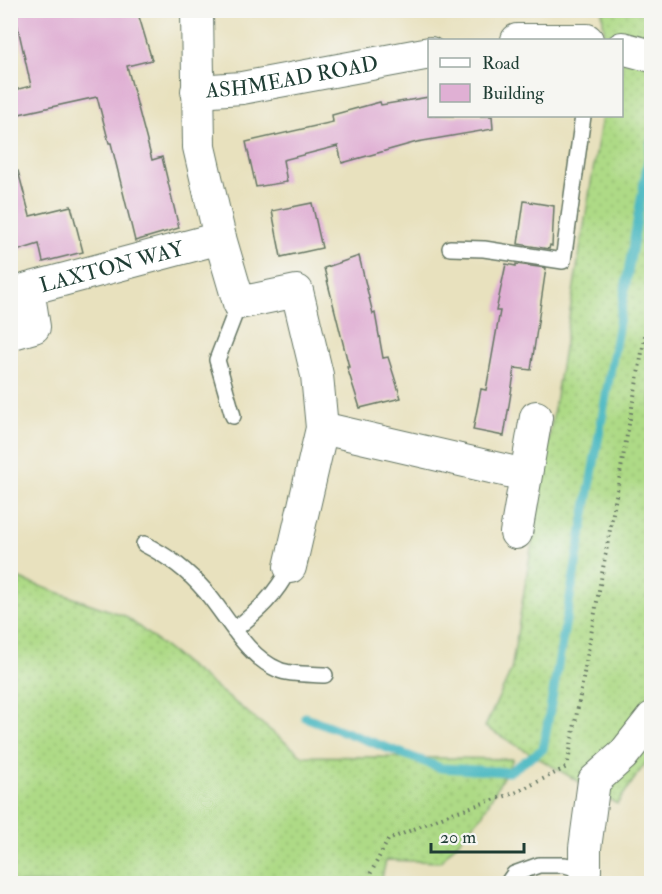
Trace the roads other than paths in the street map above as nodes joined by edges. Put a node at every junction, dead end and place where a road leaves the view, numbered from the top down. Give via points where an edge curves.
1 (197, 10) edge
2 (623, 49) edge
3 (428, 53) edge
4 (651, 56) edge
5 (197, 91) junction
6 (583, 117) edge
7 (220, 238) junction
8 (450, 249) dead end
9 (239, 303) junction
10 (10, 334) edge
11 (232, 416) dead end
12 (536, 417) dead end
13 (322, 428) junction
14 (525, 475) junction
15 (516, 533) dead end
16 (144, 544) dead end
17 (290, 567) joint
18 (234, 630) junction
19 (325, 675) dead end
20 (651, 718) edge
21 (592, 877) edge
22 (507, 884) edge

1 - 5 street, ASHMEAD ROAD
2 - 4 street
3 - 5 street, ASHMEAD ROAD via 242,88
5 - 7 street via 199,147
6 - 8 lane via 563,261 484,249
7 - 9 street
7 - 10 street, LAXTON WAY via 28,289 34,327
9 - 11 lane via 217,360
9 - 13 street via 297,291 317,375
12 - 14 street
13 - 14 street
13 - 17 street
14 - 15 street
16 - 18 lane via 172,558 206,591
17 - 18 lane via 260,610
18 - 19 lane via 256,654 280,671
20 - 21 street via 623,755 594,782 585,848
21 - 22 lane via 565,865 538,865 514,874

